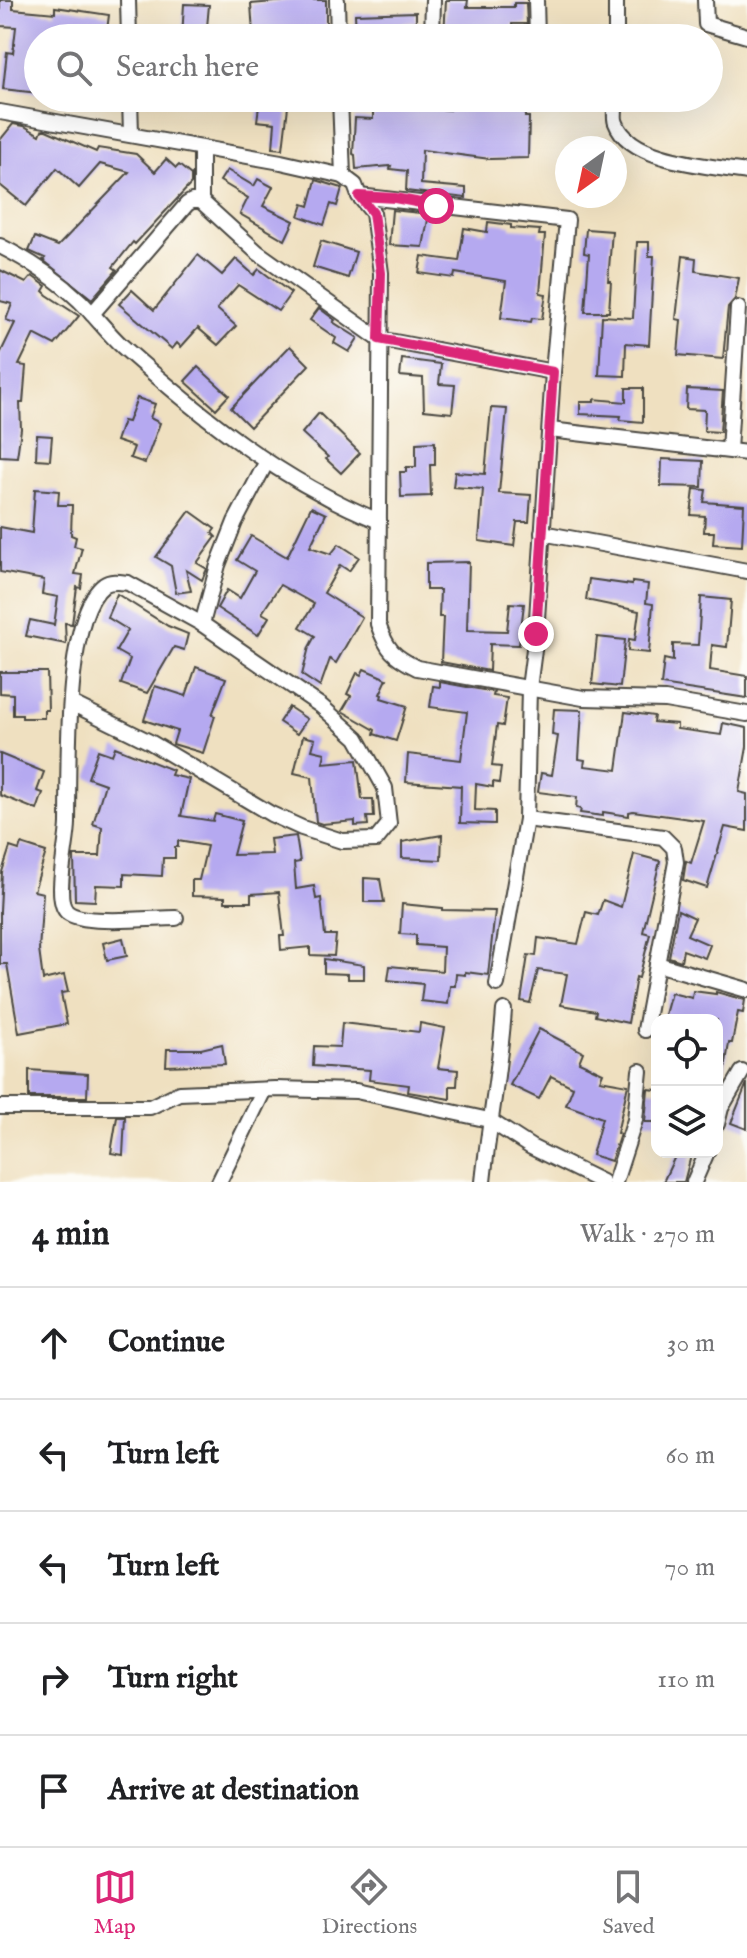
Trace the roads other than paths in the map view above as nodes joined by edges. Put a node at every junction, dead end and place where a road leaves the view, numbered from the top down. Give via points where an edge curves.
1 (111, 0) edge
2 (337, 0) edge
3 (433, 0) edge
4 (536, 0) edge
5 (616, 0) edge
6 (705, 0) edge
7 (128, 1) edge
8 (129, 24) edge
9 (338, 24) edge
10 (432, 24) edge
11 (537, 24) edge
12 (616, 24) edge
13 (706, 24) edge
14 (723, 29) edge
15 (747, 36) edge
16 (0, 112) edge
17 (130, 112) edge
18 (341, 112) edge
19 (616, 112) edge
20 (131, 134) junction
21 (201, 150) junction
22 (747, 172) edge
23 (343, 176) junction
24 (359, 196) junction
25 (201, 201) junction
26 (0, 246) edge
27 (17, 255) junction
28 (0, 258) edge
29 (738, 308) dead end
30 (92, 314) junction
31 (379, 339) junction
32 (553, 372) junction
33 (550, 430) junction
34 (729, 450) junction
35 (747, 453) edge
36 (266, 463) junction
37 (379, 521) junction
38 (542, 533) junction
39 (747, 571) edge
40 (202, 624) junction
41 (529, 688) junction
42 (71, 703) junction
43 (747, 714) edge
44 (526, 819) junction
45 (176, 918) dead end
46 (657, 964) junction
47 (497, 984) dead end
48 (747, 990) edge
49 (504, 1010) dead end
50 (645, 1030) dead end
51 (640, 1071) dead end
52 (742, 1072) dead end
53 (264, 1090) junction
54 (723, 1105) edge
55 (0, 1107) edge
56 (489, 1120) junction
57 (704, 1158) edge
58 (219, 1182) edge
59 (483, 1182) edge
60 (602, 1182) edge
61 (615, 1182) edge
62 (694, 1182) edge

1 - 7 street
2 - 9 street
3 - 10 street
4 - 11 street
5 - 12 street
6 - 13 street
7 - 8 street
14 - 15 street
16 - 20 street
17 - 20 street
18 - 23 street
19 - 22 street via 616,123 633,147
20 - 21 street
21 - 23 street
21 - 25 street
23 - 24 street
24 - 31 street via 373,213 381,273
24 - 32 street via 567,220
25 - 30 street via 187,204
25 - 31 street via 257,252
26 - 27 street
27 - 28 street
27 - 30 street
29 - 34 street
30 - 36 street via 206,419
31 - 32 street
31 - 37 street
32 - 33 street
33 - 34 street
33 - 38 street
34 - 35 street
36 - 37 street
36 - 40 street via 218,565
37 - 41 street via 378,624 386,646 417,668
38 - 39 street
38 - 41 street
40 - 42 street via 128,583 105,584 86,617
40 - 42 street via 321,706 357,738 385,788 389,824 376,840 342,841 302,828
41 - 43 street via 583,698 665,700
41 - 44 street
42 - 45 street via 68,830 60,901 68,913 84,919
44 - 46 street via 663,837 674,848 676,862
44 - 47 street
46 - 48 street
46 - 50 street
49 - 56 street
51 - 61 street via 635,1120
52 - 54 street
53 - 55 street via 179,1093 150,1107
53 - 56 street via 356,1091
53 - 58 street
56 - 59 street
56 - 60 street
57 - 62 street

